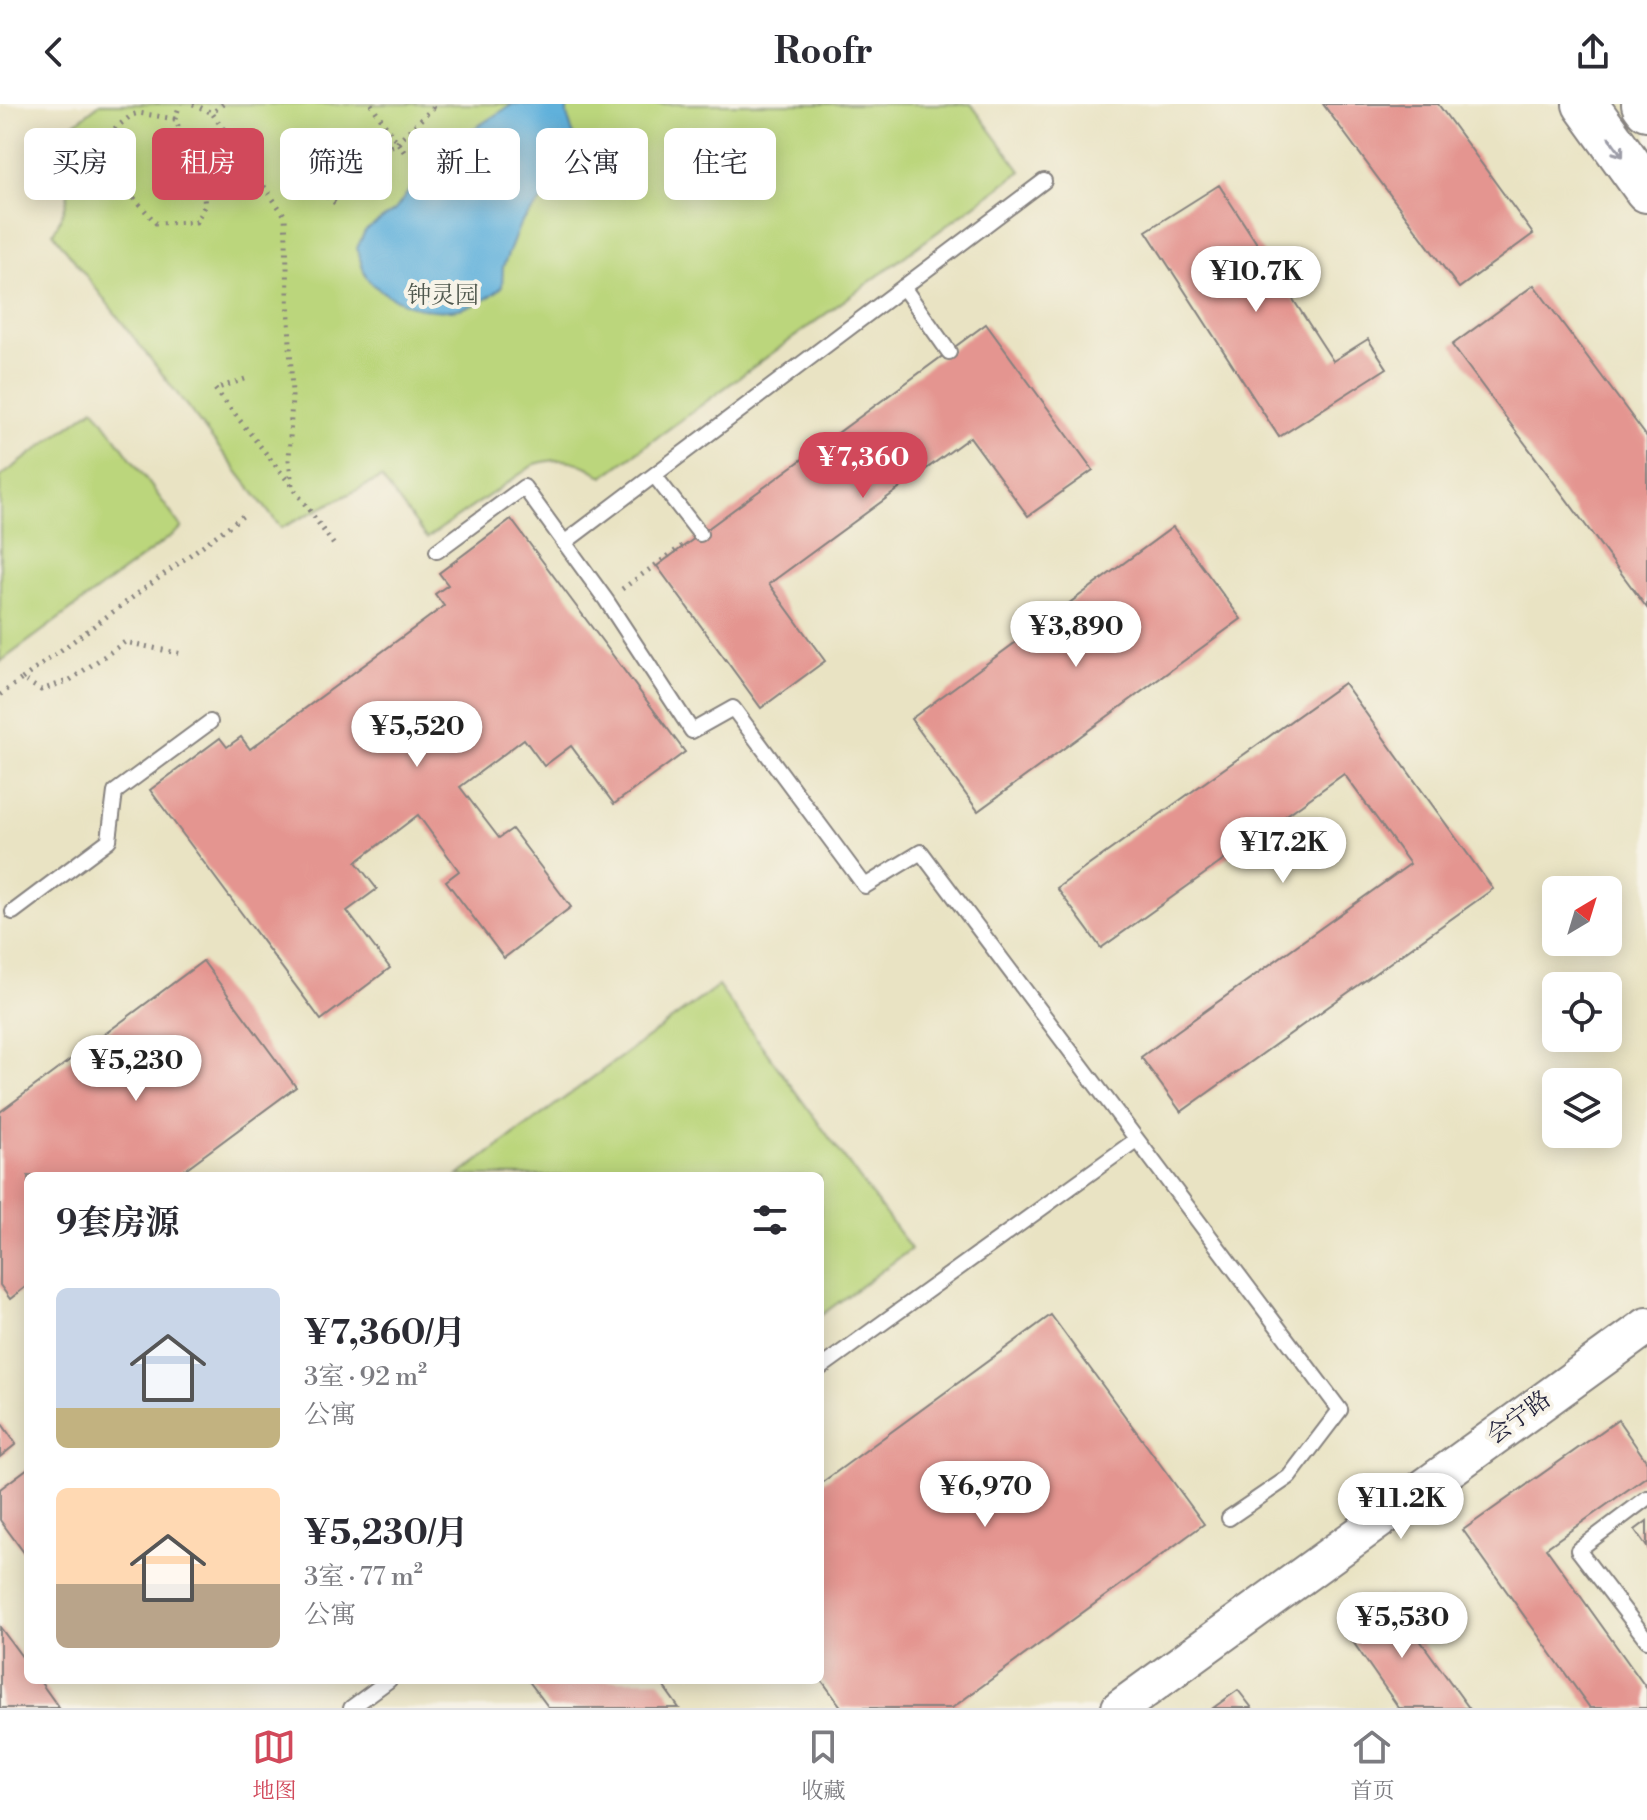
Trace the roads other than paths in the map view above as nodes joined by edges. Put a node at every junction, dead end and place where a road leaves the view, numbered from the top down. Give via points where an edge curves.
1 (1585, 104) edge
2 (1044, 181) dead end
3 (1647, 190) edge
4 (903, 287) junction
5 (949, 352) dead end
6 (654, 475) junction
7 (700, 534) road end
8 (564, 543) junction
9 (437, 551) dead end
10 (210, 722) dead end
11 (13, 912) dead end
12 (1136, 1140) junction
13 (1647, 1326) edge
14 (824, 1365) edge
15 (1647, 1498) edge
16 (1229, 1518) dead end
17 (1647, 1640) edge
18 (384, 1684) edge
19 (351, 1708) edge
20 (1120, 1708) edge

1 -> 3 main road
2 - 4 lane
4 - 5 lane
4 - 6 lane
6 - 7 lane
6 - 8 lane
8 - 9 lane via 524,487
8 - 12 lane via 692,731 733,708 865,886 921,852
10 - 11 lane via 115,792 109,840
12 - 14 lane
12 - 16 lane via 1340,1410 1289,1477
13 - 20 street, 会宁路
15 - 17 lane via 1578,1550
18 - 19 lane

